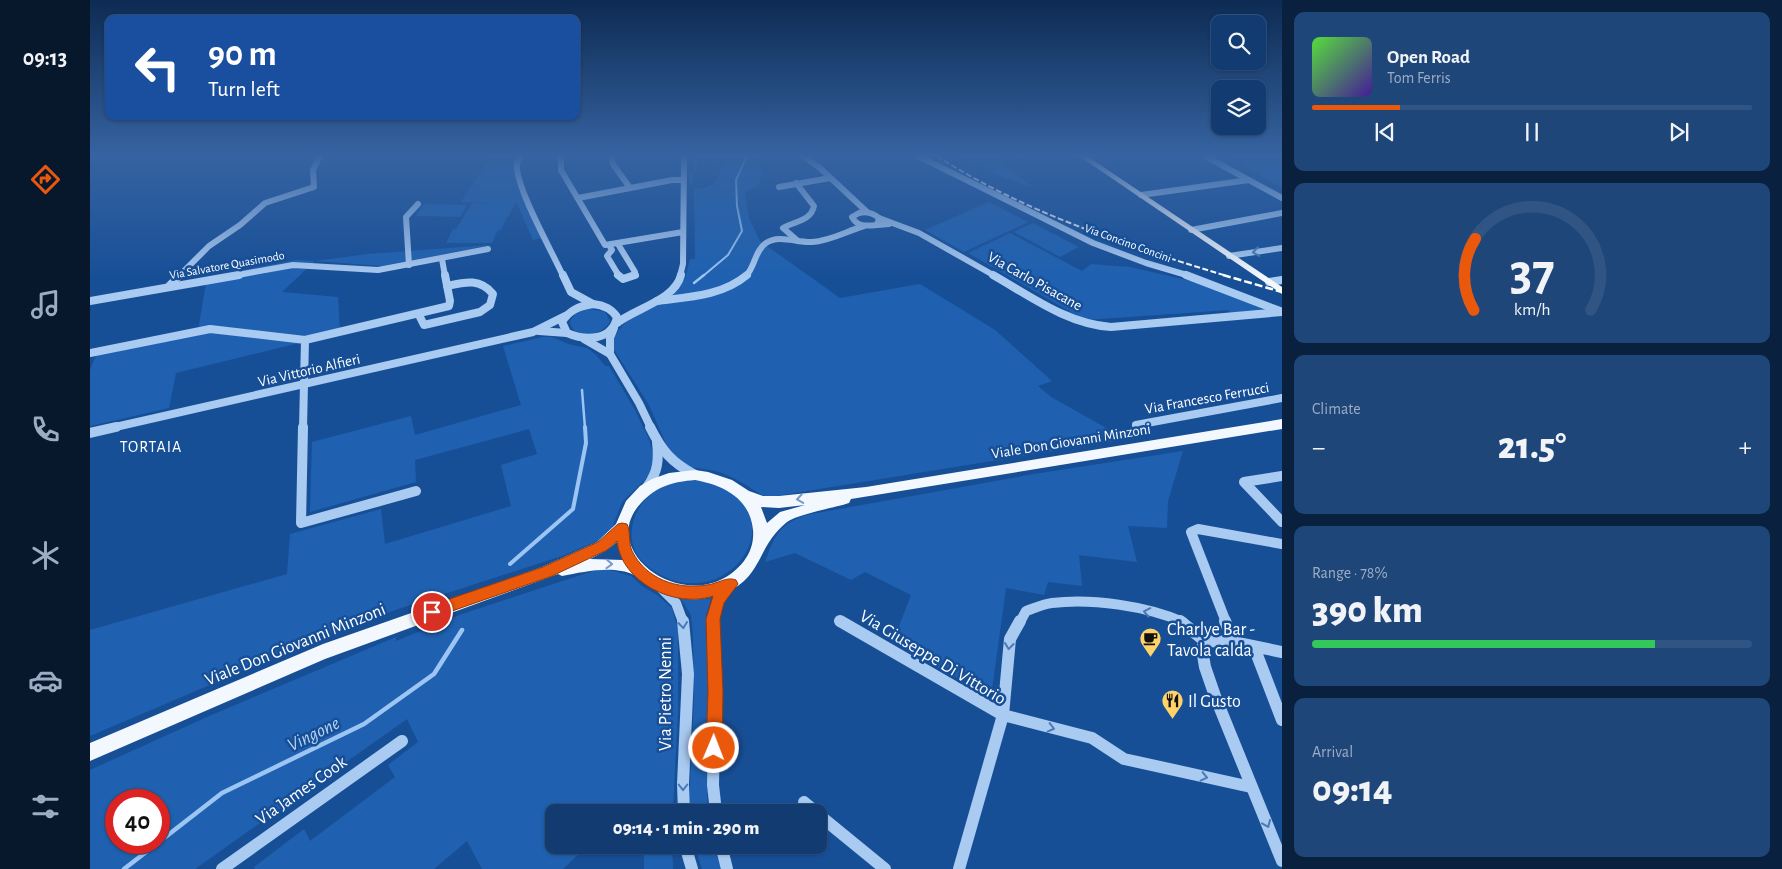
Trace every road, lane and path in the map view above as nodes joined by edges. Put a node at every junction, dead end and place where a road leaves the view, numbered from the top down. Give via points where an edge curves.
1 (286, 197) edge
2 (526, 197) edge
3 (586, 197) edge
4 (684, 197) edge
5 (807, 197) edge
6 (847, 197) edge
7 (999, 197) edge
8 (1142, 197) edge
9 (578, 198) joint
10 (851, 201) junction
11 (418, 204) dead end
12 (867, 212) junction
13 (1282, 213) edge
14 (856, 214) junction
15 (854, 221) junction
16 (878, 222) junction
17 (864, 226) junction
18 (1191, 230) junction
19 (843, 231) junction
20 (683, 232) junction
21 (799, 241) junction
22 (618, 244) junction
23 (607, 245) junction
24 (1282, 248) edge
25 (488, 249) dead end
26 (1229, 256) junction
27 (442, 258) junction
28 (409, 265) junction
29 (1282, 280) edge
30 (1269, 282) junction
31 (168, 286) junction
32 (447, 286) junction
33 (674, 289) junction
34 (1282, 291) edge
35 (571, 293) junction
36 (694, 296) junction
37 (90, 301) edge
38 (658, 301) junction
39 (593, 304) junction
40 (643, 306) junction
41 (608, 307) junction
42 (1282, 312) edge
43 (567, 314) junction
44 (419, 315) junction
45 (615, 326) junction
46 (533, 332) junction
47 (567, 333) junction
48 (581, 338) junction
49 (305, 340) junction
50 (90, 353) edge
51 (610, 354) junction
52 (304, 385) junction
53 (1282, 398) edge
54 (1282, 424) edge
55 (1136, 425) dead end
56 (90, 433) edge
57 (656, 439) junction
58 (695, 475) junction
59 (1280, 476) edge
60 (645, 490) junction
61 (416, 491) dead end
62 (866, 492) junction
63 (744, 495) junction
64 (1282, 522) edge
65 (622, 528) junction
66 (761, 543) junction
67 (1282, 544) edge
68 (636, 570) junction
69 (547, 572) junction
70 (732, 584) junction
71 (658, 585) junction
72 (840, 621) dead end
73 (1205, 641) junction
74 (1233, 642) junction
75 (1254, 647) junction
76 (1282, 652) edge
77 (1003, 716) junction
78 (1282, 720) edge
79 (402, 741) dead end
80 (90, 752) edge
81 (1251, 787) junction
82 (684, 804) edge
83 (715, 804) edge
84 (827, 822) edge
85 (684, 854) edge
86 (687, 854) edge
87 (723, 854) edge
88 (1282, 861) edge
89 (222, 869) edge
90 (685, 869) edge
91 (692, 869) edge
92 (727, 869) edge
93 (885, 869) edge
94 (959, 869) edge

1 - 31 street via 265,204 209,246
2 - 35 street
3 - 9 street
4 - 20 street
5 - 21 street via 814,206 812,215 783,228
6 - 10 street
7 - 42 street, Via Concino Concini via 1092,243 1146,264 1198,278
8 - 18 main road
9 - 23 street
10 - 12 street
10 - 14 street
11 - 28 street via 406,217
12 - 14 street
12 - 16 street
13 - 18 street
14 - 15 street via 852,217
15 - 17 street
15 - 19 street
16 - 17 street
16 - 42 street, Via Carlo Pisacane via 904,226 927,237 1086,324 1111,326
17 - 19 street
18 - 26 main road
19 - 21 street via 816,241
20 - 22 street
20 - 33 street via 682,274
21 - 36 street via 768,242 760,248 747,275 720,292
22 - 23 street
22 - 23 street via 635,275 619,276 607,256 612,250
24 -> 26 street
25 - 27 street, Via Salvatore Quasimodo
26 - 30 main road
27 - 28 street, Via Salvatore Quasimodo
27 - 32 street
28 - 31 street, Via Salvatore Quasimodo via 378,270 292,265
29 - 30 street
30 - 34 main road
31 - 37 street, Via Salvatore Quasimodo
32 - 44 street via 449,306
32 - 44 street via 480,282 487,285 492,294 490,305 480,312 424,325
33 - 36 street
33 - 38 street
35 - 39 street
35 - 43 street
36 - 38 street
38 - 40 street
39 - 41 street
39 - 43 street
40 - 41 street
40 - 45 street
41 - 45 street via 617,317
43 - 46 street, Via Vittorio Alfieri
43 - 47 street via 562,322
44 - 49 street
45 - 48 street via 599,337
45 - 51 street via 610,338
46 - 47 street, Via Vittorio Alfieri
46 - 52 street, Via Vittorio Alfieri
47 - 48 street
48 - 51 street
49 - 50 street via 210,329
49 - 52 street
51 - 57 street
52 - 56 street, Via Vittorio Alfieri
52 - 61 street via 301,523
53 - 55 street, Via Francesco Ferrucci
54 - 62 main road, Viale Don Giovanni Minzoni
57 - 58 street via 667,456
57 - 60 street via 659,467
58 - 60 main road via 660,481
58 - 63 main road via 714,478
59 - 64 street via 1244,482
60 - 65 main road via 630,507
62 -> 63 main road, Viale Don Giovanni Minzoni via 779,502 763,502
62 - 66 main road, Viale Don Giovanni Minzoni via 785,516
63 - 66 main road via 755,509 761,525
65 - 68 main road via 624,550
65 - 69 main road, Viale Don Giovanni Minzoni via 602,546
66 - 70 main road via 754,561
67 - 74 street via 1198,529 1191,532
69 -> 68 main road, Viale Don Giovanni Minzoni via 604,563
68 - 71 main road
69 - 80 main road, Viale Don Giovanni Minzoni via 323,652
70 - 71 main road via 708,592 682,592
70 - 83 street via 718,600 713,619
71 -> 82 street, Via Pietro Nenni via 676,603 684,618 688,674
72 - 77 street, Via Giuseppe Di Vittorio
73 - 74 street
73 -> 77 street via 1183,622 1120,606 1052,603 1026,611 1010,639
73 - 81 street via 1202,650 1205,667
74 - 75 street
75 - 76 street
75 - 78 street
77 -> 81 street via 1092,738 1124,759
77 - 94 street, Via Giuseppe Di Vittorio
79 - 89 street, Via James Cook
81 -> 88 street
84 - 93 street
85 - 90 street
86 - 91 street
87 - 92 street

